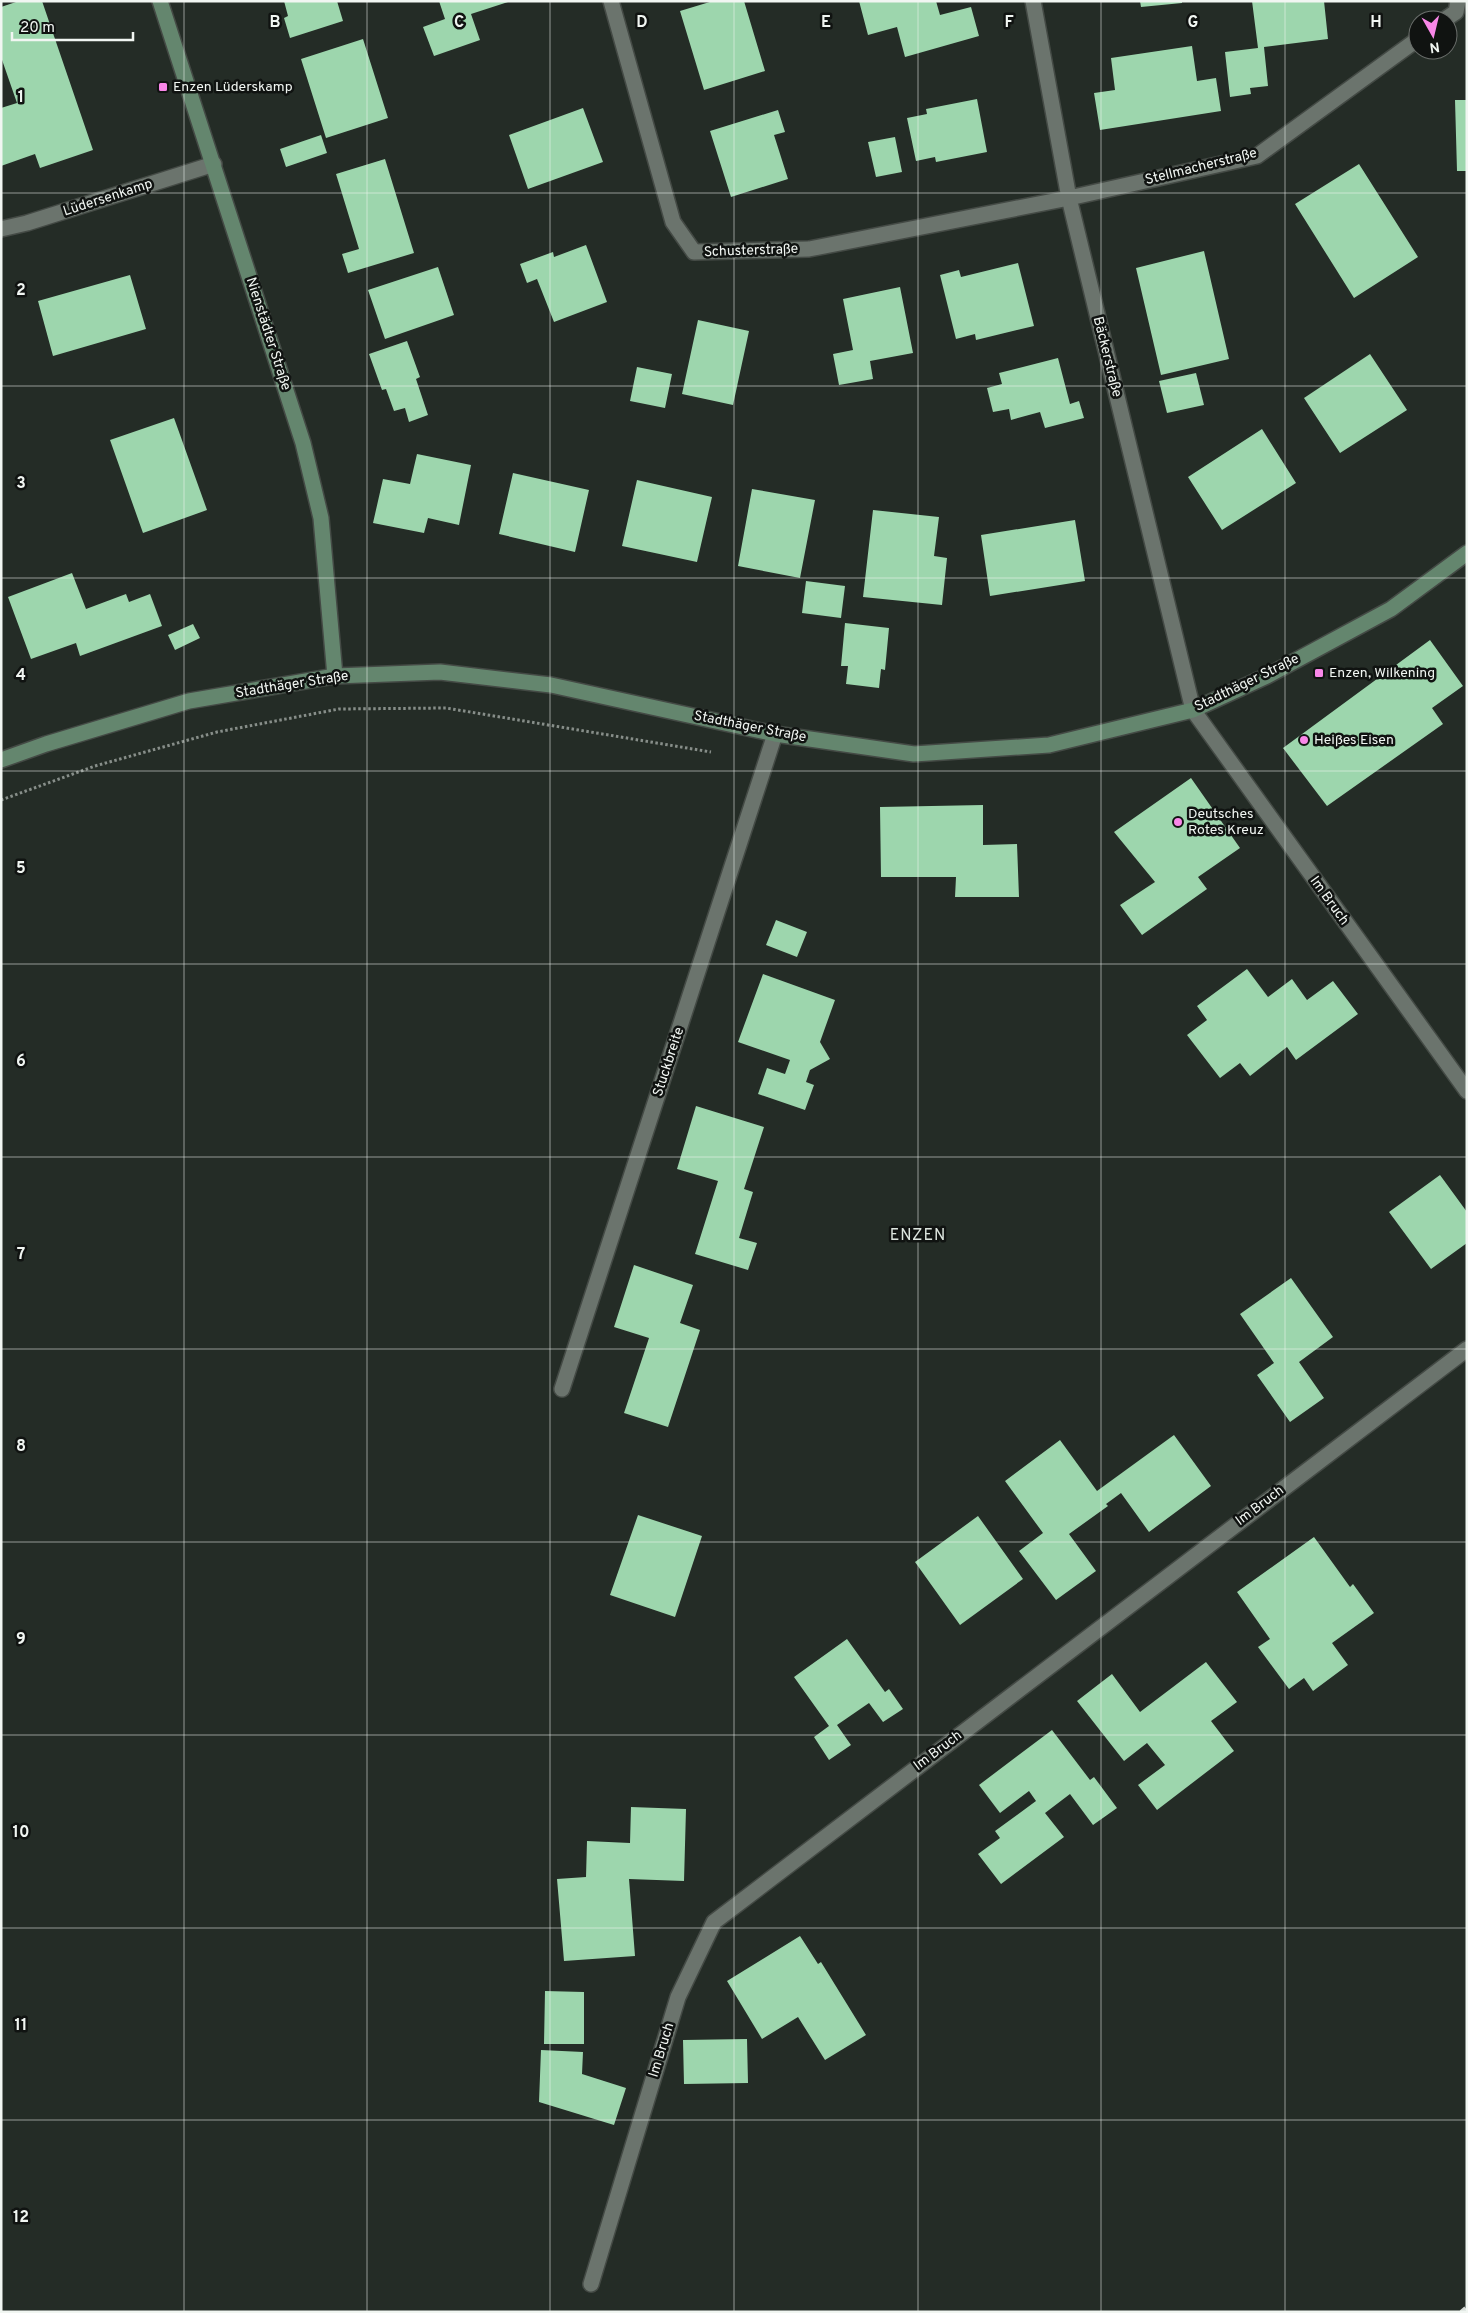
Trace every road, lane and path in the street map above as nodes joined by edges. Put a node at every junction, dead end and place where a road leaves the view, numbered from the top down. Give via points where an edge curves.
1 (160, 1) edge
2 (611, 1) edge
3 (1033, 1) edge
4 (1408, 46) edge
5 (214, 164) junction
6 (1069, 198) junction
7 (1, 229) edge
8 (1467, 553) edge
9 (335, 676) junction
10 (1193, 710) junction
11 (775, 734) junction
12 (718, 753) dead end
13 (1, 760) edge
14 (1, 800) edge
15 (1467, 1091) edge
16 (1467, 1349) edge
17 (562, 1390) dead end
18 (591, 2284) dead end

1 - 5 main road, Nienstädter Straße
2 - 6 street, Schusterstraße via 673,222 694,252 810,249
3 - 6 street, Bäckerstraße
4 - 6 street, Stellmacherstraße via 1257,156
5 - 7 street, Lüdersenkamp via 27,224
5 - 9 main road, Nienstädter Straße via 303,443 321,518
6 - 10 street, Bäckerstraße
8 - 10 main road, Stadthäger Straße via 1391,609 1267,676
9 - 11 main road, Stadthäger Straße via 440,672 551,685
9 - 13 main road, Stadthäger Straße via 189,702
10 - 11 main road, Stadthäger Straße via 1049,745 914,754
10 - 15 street, Im Bruch
11 - 17 street, Stuckbreite
12 - 14 path via 446,708 339,709 217,732 95,766
16 - 18 street, Im Bruch via 714,1922 678,1997

